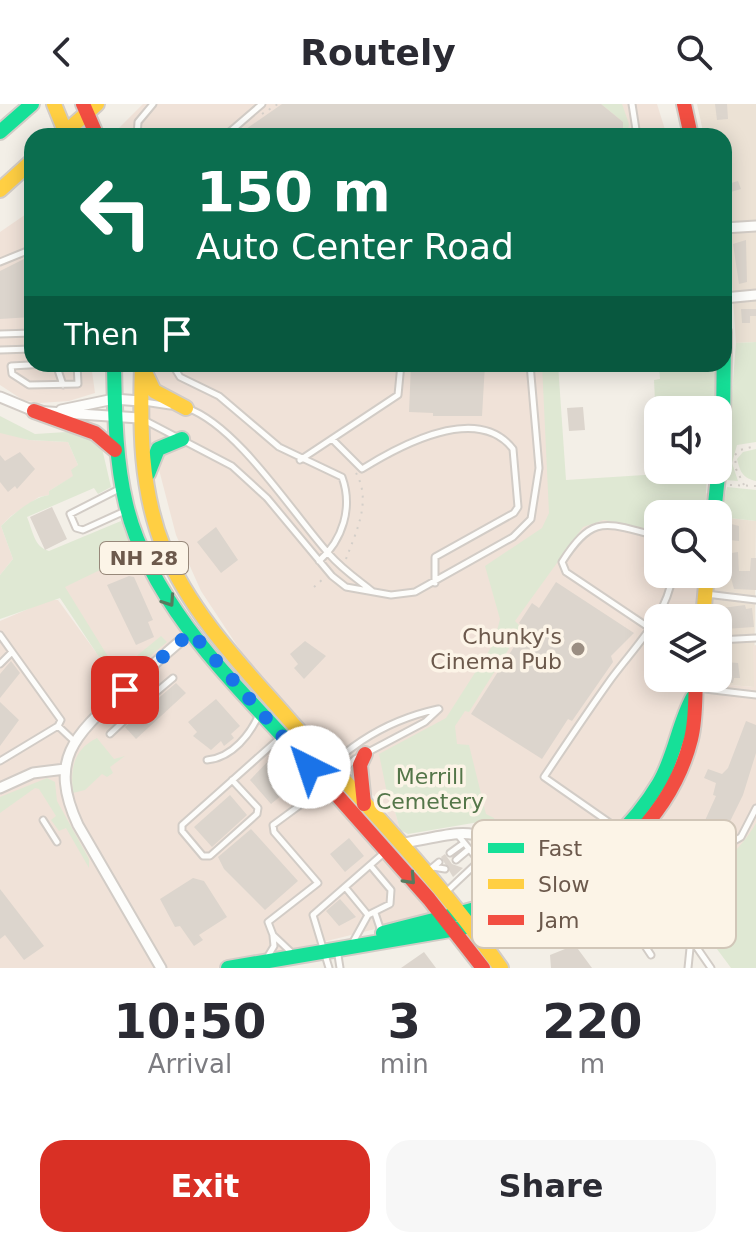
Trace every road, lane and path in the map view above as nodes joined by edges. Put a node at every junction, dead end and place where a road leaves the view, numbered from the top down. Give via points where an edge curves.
1 (32, 104) edge
2 (153, 104) edge
3 (262, 104) edge
4 (278, 104) edge
5 (632, 104) edge
6 (684, 104) edge
7 (55, 107) edge
8 (89, 107) edge
9 (262, 114) dead end
10 (62, 128) edge
11 (71, 128) edge
12 (95, 128) edge
13 (138, 128) edge
14 (234, 128) edge
15 (636, 128) edge
16 (689, 128) edge
17 (0, 132) edge
18 (24, 168) edge
19 (24, 185) edge
20 (0, 190) edge
21 (0, 202) edge
22 (756, 226) edge
23 (732, 228) edge
24 (24, 252) edge
25 (0, 262) edge
26 (756, 295) edge
27 (732, 297) edge
28 (24, 333) edge
29 (0, 334) edge
30 (24, 349) edge
31 (0, 350) edge
32 (24, 365) edge
33 (59, 372) edge
34 (78, 372) edge
35 (114, 372) edge
36 (142, 372) edge
37 (145, 372) edge
38 (177, 372) edge
39 (400, 372) edge
40 (531, 372) edge
41 (724, 372) edge
42 (63, 385) junction
43 (724, 396) edge
44 (0, 397) edge
45 (114, 399) junction
46 (140, 401) junction
47 (186, 408) junction
48 (34, 411) junction
49 (58, 411) junction
50 (115, 416) junction
51 (139, 418) junction
52 (182, 439) junction
53 (332, 439) junction
54 (756, 446) edge
55 (115, 450) junction
56 (299, 460) junction
57 (353, 469) dead end
58 (716, 484) joint
59 (744, 485) junction
60 (146, 486) junction
61 (756, 486) edge
62 (122, 488) junction
63 (715, 500) edge
64 (127, 510) junction
65 (644, 533) edge
66 (328, 553) junction
67 (346, 559) dead end
68 (319, 561) junction
69 (324, 578) dead end
70 (435, 583) junction
71 (314, 587) dead end
72 (706, 588) edge
73 (373, 591) junction
74 (705, 594) junction
75 (756, 600) edge
76 (704, 604) edge
77 (644, 624) edge
78 (191, 632) junction
79 (0, 635) edge
80 (644, 638) edge
81 (756, 638) edge
82 (732, 639) edge
83 (12, 652) junction
84 (0, 664) edge
85 (173, 678) dead end
86 (125, 690) junction
87 (693, 692) edge
88 (732, 692) edge
89 (756, 695) edge
90 (141, 705) junction
91 (260, 711) junction
92 (58, 726) junction
93 (110, 734) dead end
94 (282, 735) junction
95 (74, 741) junction
96 (365, 754) junction
97 (207, 760) dead end
98 (0, 761) edge
99 (65, 769) junction
100 (333, 769) junction
101 (232, 780) junction
102 (322, 781) junction
103 (0, 788) edge
104 (303, 801) junction
105 (364, 804) junction
106 (756, 808) edge
107 (43, 820) dead end
108 (612, 820) edge
109 (636, 820) edge
110 (472, 833) edge
111 (457, 834) junction
112 (736, 840) edge
113 (57, 842) dead end
114 (399, 844) junction
115 (466, 846) junction
116 (385, 851) junction
117 (450, 853) dead end
118 (472, 853) edge
119 (456, 860) dead end
120 (439, 862) dead end
121 (370, 865) junction
122 (472, 868) edge
123 (445, 869) dead end
124 (429, 870) junction
125 (345, 887) junction
126 (444, 894) junction
127 (372, 914) junction
128 (472, 916) edge
129 (465, 918) junction
130 (448, 922) junction
131 (472, 928) edge
132 (381, 933) junction
133 (273, 935) junction
134 (353, 942) junction
135 (330, 948) junction
136 (487, 948) edge
137 (649, 948) edge
138 (654, 948) edge
139 (690, 948) edge
140 (697, 948) edge
141 (654, 953) joint
142 (304, 954) junction
143 (264, 963) edge
144 (161, 968) edge
145 (228, 968) edge
146 (329, 968) edge
147 (340, 968) edge
148 (483, 968) edge
149 (501, 968) edge
150 (688, 968) edge
151 (711, 968) edge

1 - 17 main road
2 - 13 lane
3 - 14 lane
4 - 9 path
5 - 15 lane
6 - 16 main road
7 - 10 main road
8 - 11 main road
8 - 12 main road
18 - 20 main road
19 - 21 main road
22 - 23 street
24 - 25 lane
26 - 27 street
28 - 29 lane
30 - 31 lane
32 - 42 lane via 11,366 12,374 29,385
33 - 42 lane
34 - 42 lane via 80,383
35 - 45 main road, NH 28
36 - 46 main road, NH 28
37 - 47 main road via 151,387
38 - 56 lane via 219,396
39 - 53 lane via 398,395
40 - 70 lane via 539,468 531,519 513,537
41 - 43 main road
44 - 48 street
45 - 46 street
45 - 49 street
45 - 50 main road, NH 28
46 - 47 lane
46 - 51 main road, NH 28
47 - 66 lane via 214,423
48 - 49 street
48 - 55 main road via 95,431
49 - 50 street
50 - 51 street
50 - 55 main road, NH 28
51 - 52 lane
51 - 60 main road, NH 28
52 - 60 main road via 155,450
52 - 68 lane via 245,477
53 - 56 lane
53 - 70 lane via 362,469 447,429 484,431 513,449 518,507 435,557
54 - 59 path via 735,455
55 - 62 main road, NH 28
56 - 66 lane via 342,477 347,490 343,526
57 - 67 path via 361,483 363,516
58 - 59 path
58 - 63 main road
59 - 61 path
60 - 100 main road, NH 28 via 164,548 197,608
62 - 64 main road, NH 28
62 - 64 lane via 70,514 76,528 83,530
64 -> 78 main road, NH 28 via 153,576
65 - 77 lane via 595,526 579,535 562,562 566,572
66 - 68 lane
66 - 73 lane
68 - 73 lane via 346,587
69 - 71 path
70 - 73 lane via 415,592
72 - 74 main road
74 - 75 lane
74 - 76 main road
78 - 86 street
78 - 91 main road, NH 28
79 - 83 lane
80 - 108 lane via 544,777
81 - 82 lane
83 - 84 lane
83 - 92 lane via 61,720
85 - 90 lane
86 - 90 lane
86 - 95 street
87 - 109 main road via 662,779
88 - 89 lane
90 - 93 lane
91 - 94 main road, NH 28
91 - 97 lane via 240,742 222,757
92 - 95 lane
92 - 98 lane
94 - 101 lane
94 - 102 main road, NH 28
95 - 99 street
96 - 100 lane
96 - 100 lane via 439,709 379,732
96 - 105 main road via 360,765
99 - 103 street via 33,773
99 - 144 street via 68,800 78,825
100 - 102 lane
100 - 102 lane
100 - 105 main road, NH 28
101 - 101 lane via 182,825 203,856 210,856 257,814 258,808
102 - 104 lane
102 - 104 lane
102 - 116 main road, NH 28
104 - 133 lane via 273,825 274,832 318,883 270,921
105 - 114 main road, NH 28
106 - 112 lane
107 - 113 lane
110 - 111 street
111 - 114 street
111 - 115 lane
114 - 124 main road, NH 28
115 - 117 lane
115 - 118 lane
115 - 119 lane
116 - 121 lane
116 -> 130 main road, NH 28
120 - 124 lane
121 - 125 lane
121 - 127 lane via 392,896 386,908
122 - 126 lane
123 - 124 lane
124 - 126 main road, NH 28
125 - 127 lane
125 - 135 lane via 313,915
126 - 129 main road, NH 28
127 - 132 lane
127 - 134 lane
128 - 129 main road
129 - 130 main road
129 - 131 main road, NH 28
130 - 132 main road
130 - 135 main road
130 - 148 main road, NH 28
132 - 134 main road
133 - 142 lane via 286,950
133 - 143 lane via 274,946
134 - 135 main road
135 - 142 main road
135 - 146 lane
135 - 147 lane
136 - 149 main road, NH 28
137 - 141 lane
138 - 141 path
139 - 150 lane
140 - 151 lane
142 - 143 main road
143 - 145 main road

